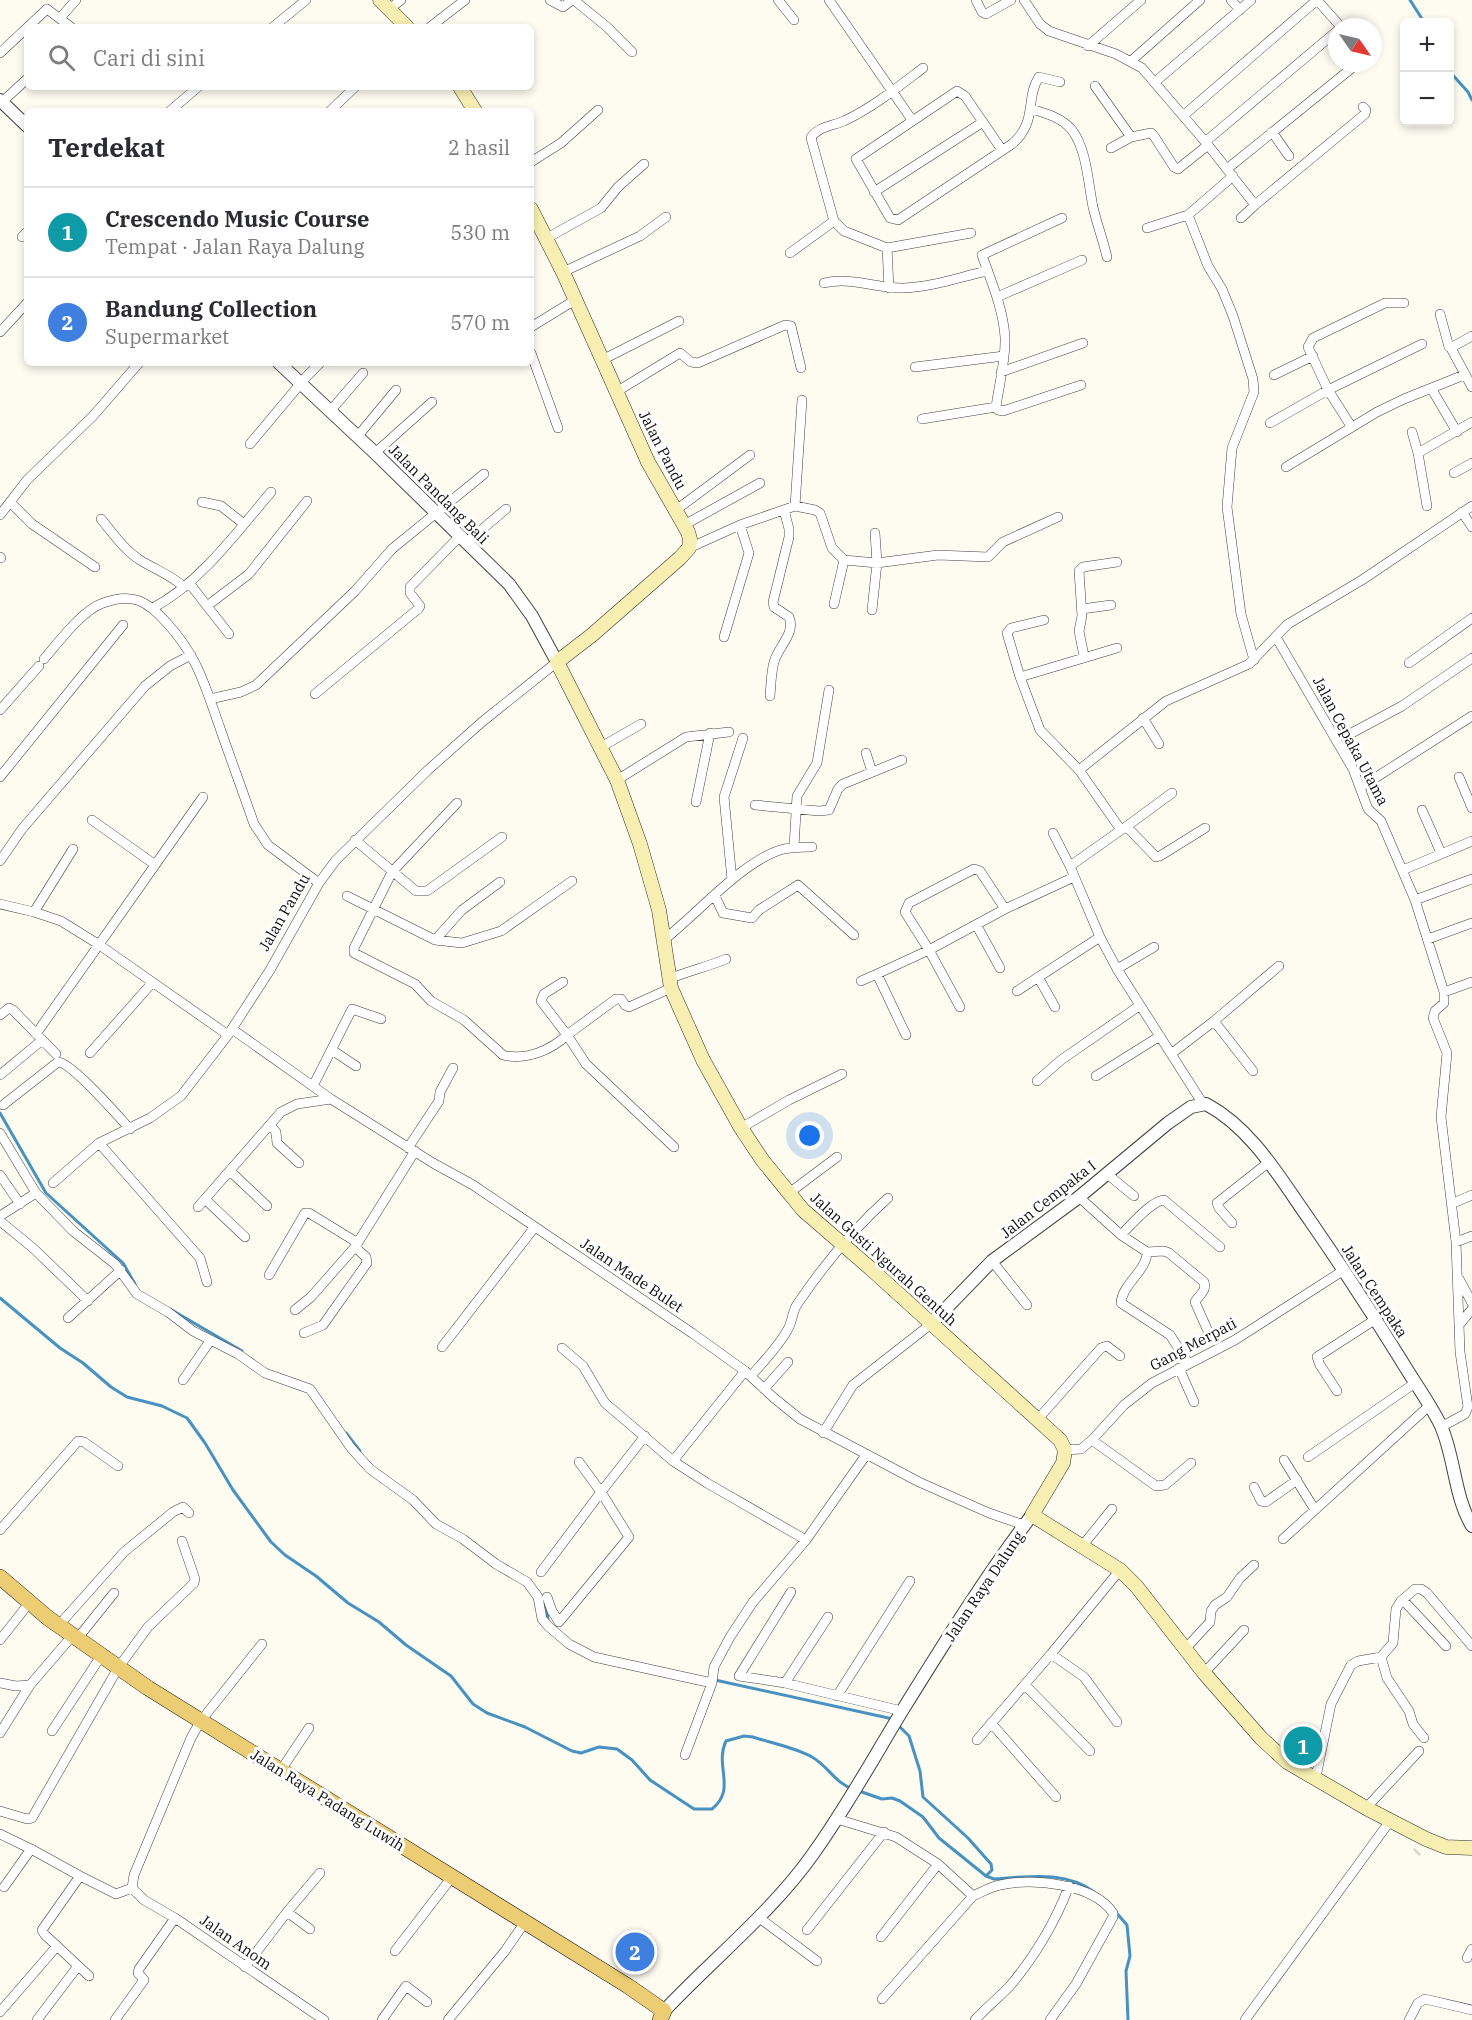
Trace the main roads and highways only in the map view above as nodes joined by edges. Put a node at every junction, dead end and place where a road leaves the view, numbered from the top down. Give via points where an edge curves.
1 (384, 5) edge
2 (404, 24) edge
3 (462, 90) edge
4 (473, 108) edge
5 (534, 215) edge
6 (557, 664) joint
7 (1028, 1520) joint
8 (0, 1577) edge
9 (1472, 1848) edge
10 (662, 2016) edge

1 - 2 main road
3 - 4 main road
5 - 6 main road, Jalan Pandu via 648,462 690,539 689,548 680,558
6 - 7 main road, Jalan Gusti Ngurah Gentuh via 617,780 659,910 670,983 698,1050 741,1128 803,1210 1060,1440 1065,1459
7 - 9 main road, Jalan Raya Dalung via 1083,1545 1120,1570 1204,1673 1287,1762 1440,1845
8 - 10 main road, Jalan Raya Padang Luwih via 118,1668 628,1986

